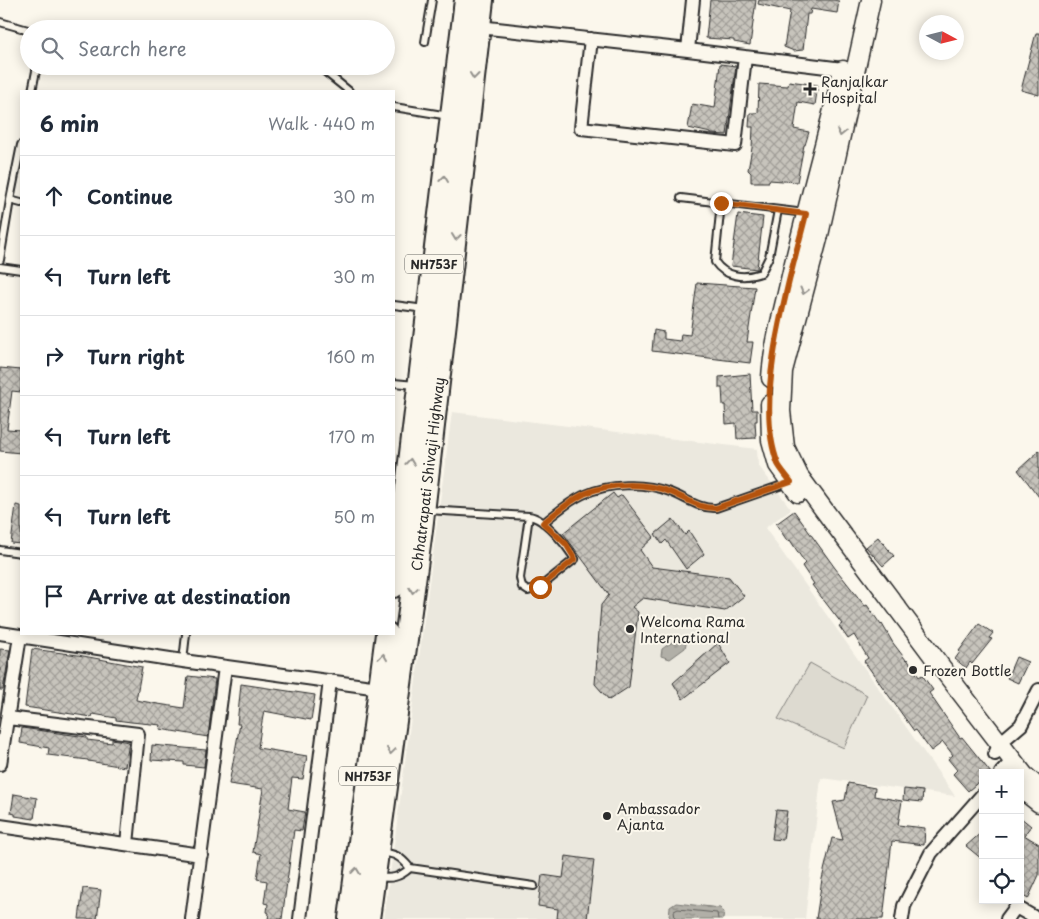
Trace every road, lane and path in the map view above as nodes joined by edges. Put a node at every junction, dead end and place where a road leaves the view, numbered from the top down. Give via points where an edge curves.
1 (432, 0) edge
2 (466, 0) edge
3 (482, 0) edge
4 (488, 0) edge
5 (693, 0) edge
6 (860, 0) edge
7 (871, 0) edge
8 (0, 22) edge
9 (479, 27) junction
10 (20, 28) edge
11 (591, 39) junction
12 (425, 42) dead end
13 (688, 50) junction
14 (745, 57) junction
15 (849, 70) junction
16 (35, 75) edge
17 (329, 75) edge
18 (32, 90) edge
19 (348, 90) edge
20 (395, 108) edge
21 (452, 117) junction
22 (20, 150) edge
23 (681, 198) dead end
24 (10, 200) junction
25 (20, 203) edge
26 (721, 203) junction
27 (778, 210) junction
28 (806, 214) junction
29 (0, 260) edge
30 (0, 268) edge
31 (20, 270) edge
32 (395, 306) edge
33 (428, 309) junction
34 (777, 370) junction
35 (395, 383) edge
36 (419, 386) junction
37 (791, 482) junction
38 (423, 510) junction
39 (528, 516) junction
40 (543, 523) junction
41 (398, 528) edge
42 (0, 550) edge
43 (20, 553) edge
44 (395, 572) edge
45 (876, 589) junction
46 (0, 632) edge
47 (186, 635) edge
48 (387, 635) edge
49 (20, 636) junction
50 (183, 661) junction
51 (225, 667) junction
52 (330, 681) junction
53 (389, 689) junction
54 (1039, 690) edge
55 (8, 718) junction
56 (1004, 762) edge
57 (0, 764) edge
58 (1039, 788) edge
59 (1024, 791) edge
60 (979, 799) edge
61 (1039, 802) edge
62 (0, 826) edge
63 (127, 844) junction
64 (377, 851) junction
65 (201, 855) junction
66 (410, 868) junction
67 (373, 877) junction
68 (534, 886) dead end
69 (192, 919) edge
70 (300, 919) edge
71 (350, 919) edge
72 (368, 919) edge
73 (902, 919) edge
74 (1007, 919) edge
75 (1037, 919) edge

1 - 12 lane
2 - 21 highway, Chhatrapati Shivaji Highway / NH753F
3 - 9 highway, NH753F
4 - 9 street
5 - 13 street
6 - 15 street
7 - 15 street
8 - 10 lane
9 - 11 street
9 -> 38 highway, Chhatrapati Shivaji Highway / NH753F
11 - 13 street
11 - 14 street via 581,128 735,145
13 - 14 street
14 - 15 street
15 - 28 street
15 -> 34 street via 819,235
16 - 18 lane
17 - 19 lane
20 - 21 lane
33 -> 21 highway, Chhatrapati Shivaji Highway / NH753F
22 - 24 lane
23 - 26 lane
24 - 25 lane
24 - 29 lane
26 - 27 lane
26 - 27 lane via 715,262 721,270 734,276 761,273 768,257
27 - 28 lane
28 - 34 street via 776,340
30 - 31 lane
32 - 33 lane
33 - 36 highway, Chhatrapati Shivaji Highway / NH753F
34 - 37 street via 770,410 771,440 778,465
34 - 45 street via 785,447 800,476
35 - 36 lane
41 -> 36 highway, Chhatrapati Shivaji Highway / NH753F
37 - 40 lane via 716,508 707,508 654,488 634,485 599,489 571,502
37 - 45 street
38 - 39 lane
38 -> 53 highway, Chhatrapati Shivaji Highway / NH753F
39 - 40 lane
39 - 40 lane via 520,578 522,587 528,591 540,587 575,559 566,544
41 - 44 highway, Chhatrapati Shivaji Highway / NH753F
42 - 43 lane
45 - 56 street
46 - 49 street
47 - 50 lane
53 -> 48 highway, Chhatrapati Shivaji Highway / NH753F
49 - 50 street
49 - 55 street
50 - 51 street
51 - 52 street
51 - 65 street
52 - 53 street
52 - 70 street
53 -> 64 highway, Chhatrapati Shivaji Highway / NH753F
71 -> 53 highway, Chhatrapati Shivaji Highway / NH753F
54 - 56 street
55 - 57 street
55 - 63 street via 138,734
56 - 58 street
59 - 61 street
60 - 73 street via 931,853 904,906
62 - 63 street
63 - 65 street
64 - 66 lane via 401,858
64 - 67 highway, Chhatrapati Shivaji Highway / NH753F
65 - 69 street
66 - 67 lane via 390,879
66 - 68 lane
67 - 72 highway, Chhatrapati Shivaji Highway / NH753F
74 - 75 street via 1016,906

